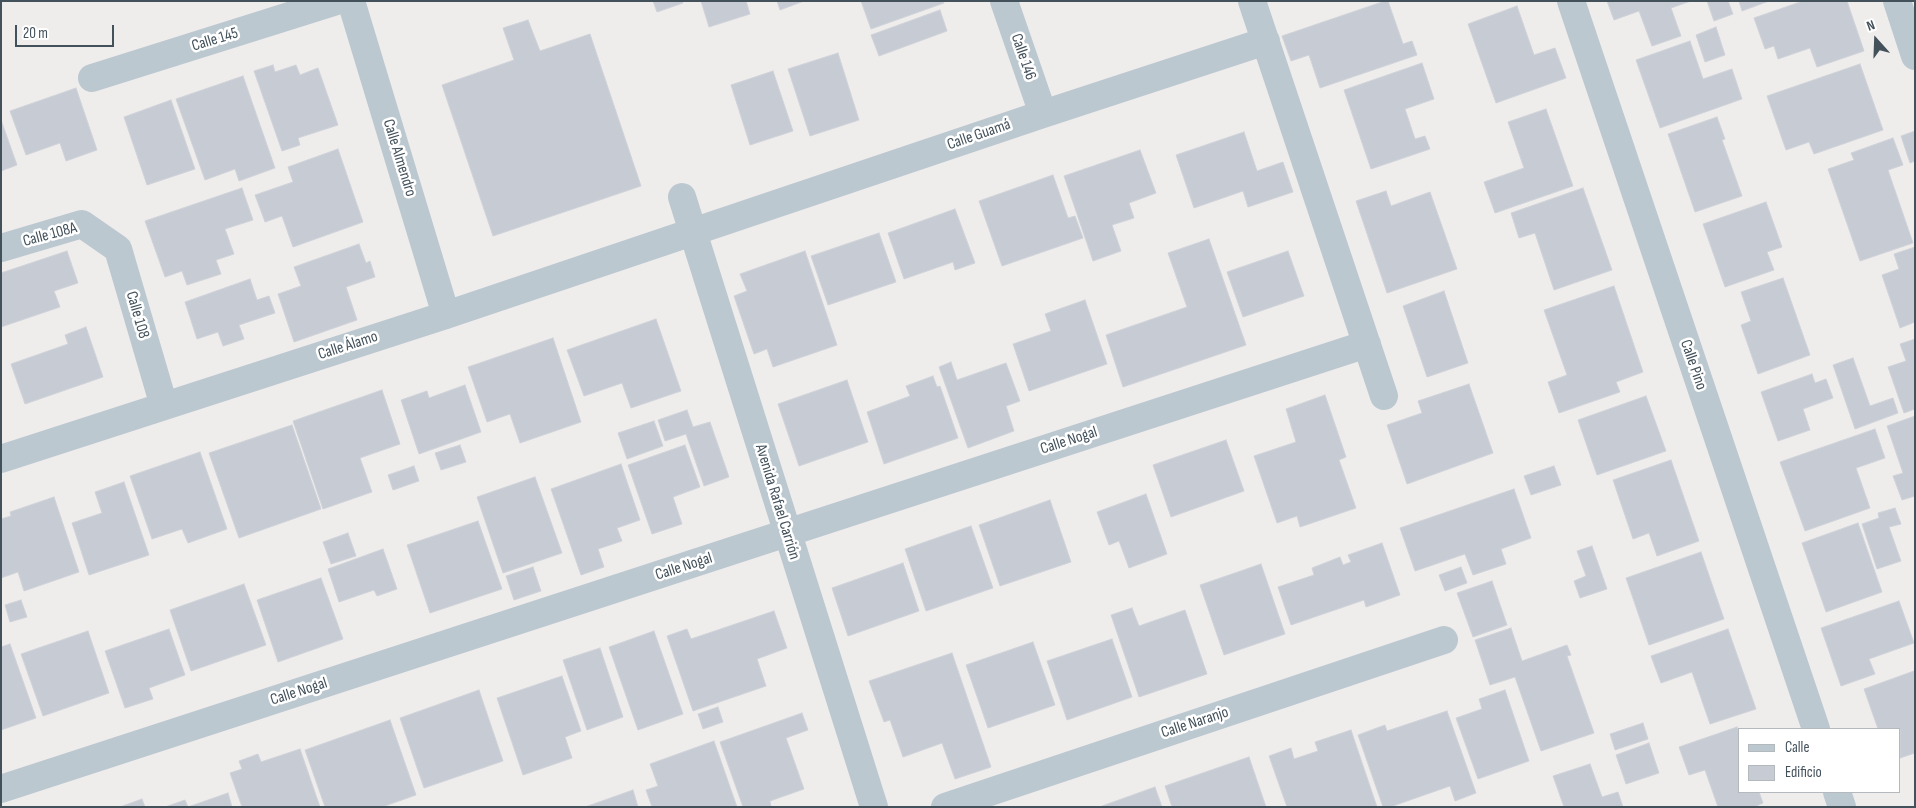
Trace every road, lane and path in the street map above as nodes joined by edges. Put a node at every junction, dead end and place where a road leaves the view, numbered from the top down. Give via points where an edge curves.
1 (337, 1) edge
2 (351, 1) edge
3 (1004, 1) edge
4 (1252, 1) edge
5 (1571, 1) edge
6 (1896, 1) edge
7 (1266, 41) junction
8 (1915, 56) edge
9 (92, 78) dead end
10 (1043, 114) junction
11 (682, 197) dead end
12 (694, 232) junction
13 (97, 234) joint
14 (1, 248) edge
15 (446, 314) junction
16 (1367, 344) junction
17 (1384, 396) dead end
18 (164, 406) junction
19 (1, 459) edge
20 (787, 534) junction
21 (1444, 640) dead end
22 (1816, 728) edge
23 (1, 788) edge
24 (1837, 793) edge
25 (874, 807) edge
26 (945, 807) edge
27 (1842, 807) edge

1 - 9 street, Calle 145
2 - 15 street, Calle Almendro
3 - 10 street, Calle 146
4 - 7 street
5 - 22 street, Calle Pino
6 - 8 street
7 - 10 street, Calle Guamá
7 - 16 street
10 - 12 street, Calle Guamá
11 - 12 street, Avenida Rafael Carrión
12 - 15 street, Calle Álamo
12 - 20 street, Avenida Rafael Carrión
13 - 14 street, Calle 108A via 82,224
13 - 18 street, Calle 108 via 118,249
15 - 18 street, Calle Álamo
16 - 17 street
16 - 20 street, Calle Nogal
18 - 19 street, Calle Álamo
20 - 23 street, Calle Nogal
20 - 25 street, Avenida Rafael Carrión
21 - 26 street, Calle Naranjo
24 - 27 street

